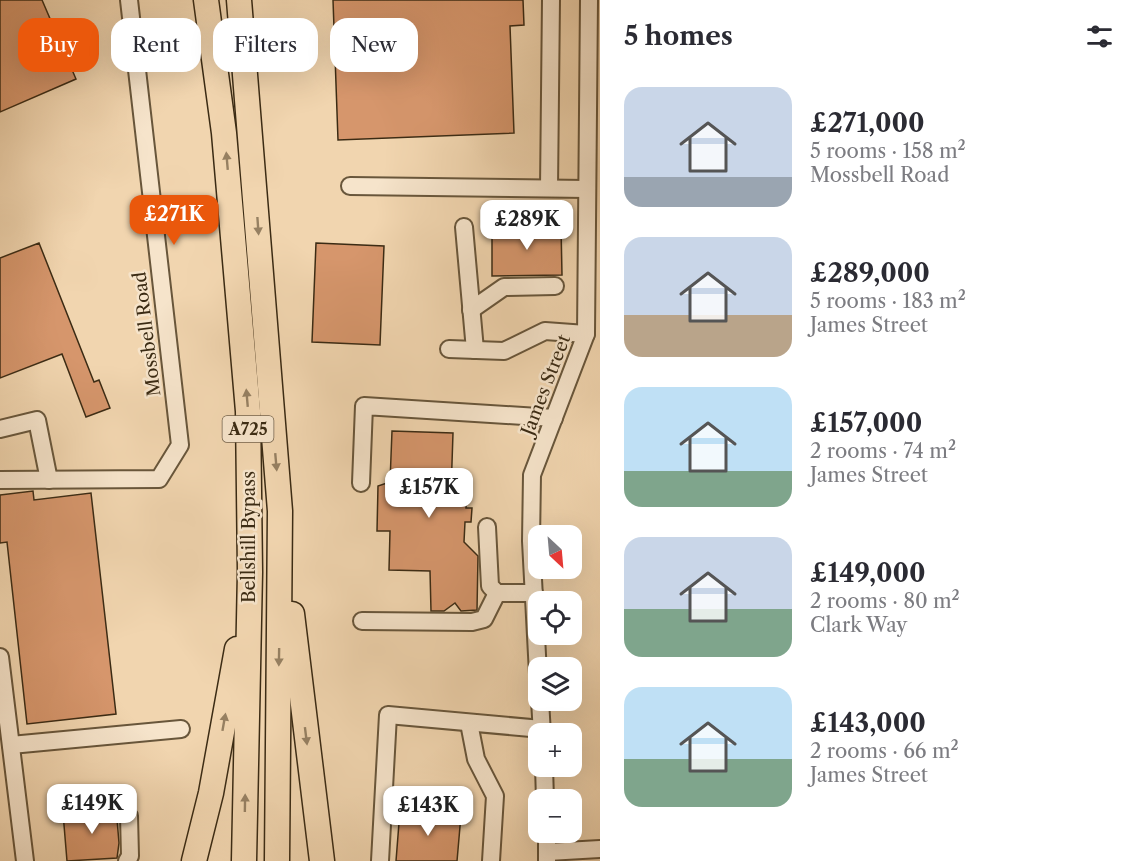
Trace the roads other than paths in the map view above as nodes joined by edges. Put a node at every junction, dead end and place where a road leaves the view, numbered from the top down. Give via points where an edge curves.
1 (129, 0) edge
2 (206, 0) edge
3 (239, 0) edge
4 (551, 0) edge
5 (589, 0) edge
6 (594, 87) edge
7 (350, 186) dead end
8 (549, 188) junction
9 (587, 189) junction
10 (464, 227) dead end
11 (593, 246) edge
12 (555, 286) dead end
13 (471, 310) junction
14 (586, 334) junction
15 (448, 349) dead end
16 (475, 350) junction
17 (554, 418) junction
18 (0, 429) edge
19 (0, 480) edge
20 (48, 480) junction
21 (361, 483) dead end
22 (280, 511) junction
23 (487, 527) dead end
24 (250, 572) junction
25 (534, 591) edge
26 (497, 593) junction
27 (528, 593) edge
28 (362, 621) dead end
29 (0, 657) edge
30 (469, 723) junction
31 (181, 729) dead end
32 (528, 729) edge
33 (8, 753) edge
34 (129, 816) dead end
35 (600, 849) edge
36 (548, 856) edge
37 (25, 861) edge
38 (128, 861) edge
39 (194, 861) edge
40 (244, 861) edge
41 (277, 861) edge
42 (322, 861) edge
43 (380, 861) edge
44 (491, 861) edge

1 - 20 street, Mossbell Road via 180,445 159,479
24 -> 2 highway, Bellshill Bypass / A725 via 248,411 224,133
3 -> 22 highway, Bellshill Bypass / A725
4 - 8 street
5 - 6 street, James Street
6 - 9 street, James Street
7 - 8 street
8 - 9 street
9 - 11 street, James Street
10 - 13 street
11 - 14 street, James Street
12 - 13 street via 504,287
13 - 16 street
14 - 16 street via 545,331 504,351
14 - 17 street, James Street
15 - 16 street
17 - 21 street via 364,406
17 - 25 street, James Street via 532,475
18 - 20 street via 37,420
19 - 20 street
22 -> 41 highway, Bellshill Bypass / A725
22 -> 42 highway
23 - 26 street via 488,580
39 -> 24 highway via 211,793
40 -> 24 highway, Bellshill Bypass / A725
26 - 27 street
26 - 28 street via 484,619 472,622
29 - 33 street
30 - 32 street
30 - 43 street via 388,715
30 - 44 street via 476,759 495,796
31 - 33 street
33 - 37 street
34 - 38 street
35 - 36 street

